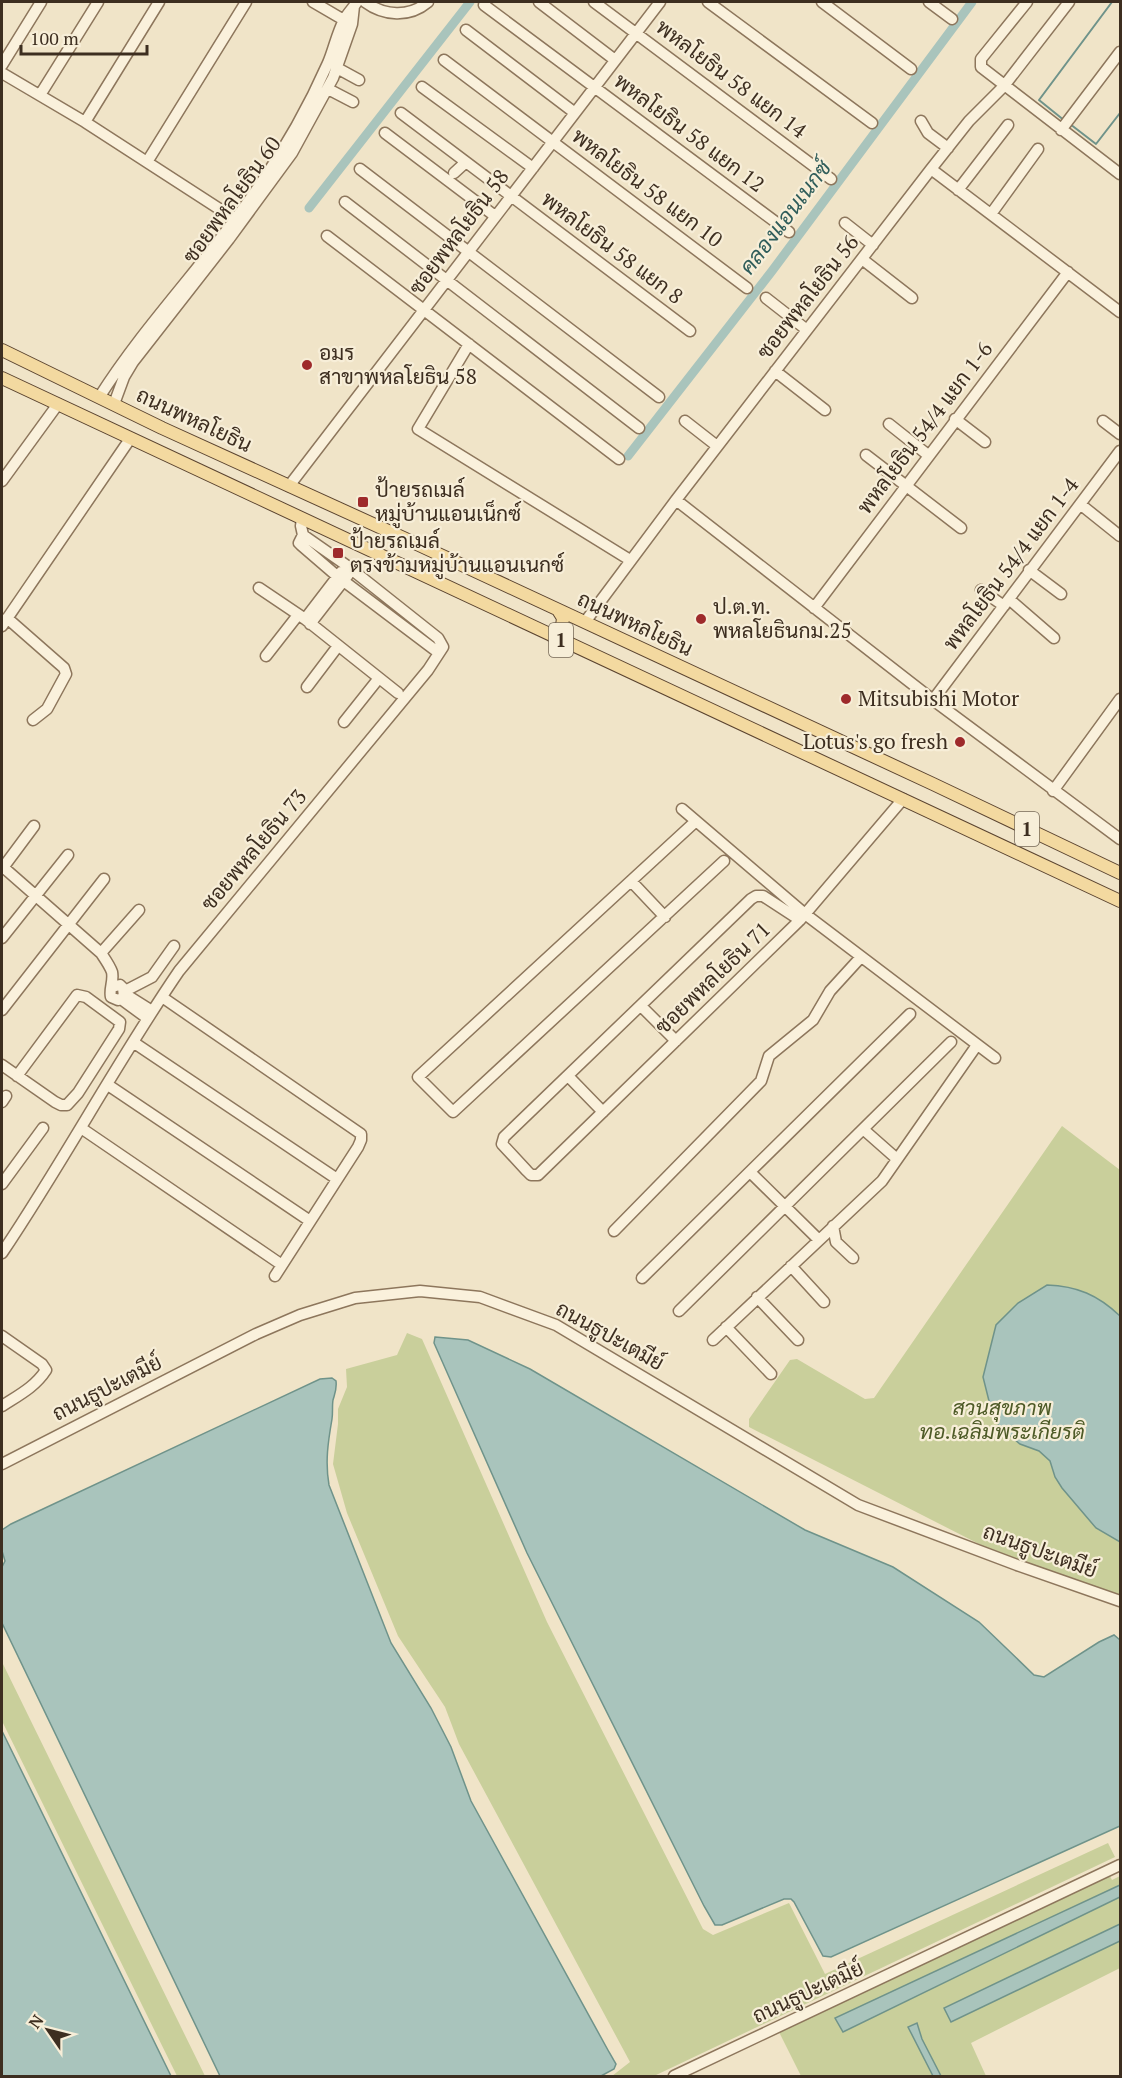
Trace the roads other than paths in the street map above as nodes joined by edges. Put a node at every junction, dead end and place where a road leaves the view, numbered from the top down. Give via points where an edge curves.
1 (41, 2) edge
2 (98, 2) edge
3 (159, 2) edge
4 (246, 2) edge
5 (313, 2) edge
6 (365, 2) edge
7 (428, 2) edge
8 (539, 2) edge
9 (594, 2) edge
10 (708, 2) edge
11 (822, 2) edge
12 (929, 2) edge
13 (1027, 2) edge
14 (1069, 2) edge
15 (656, 3) edge
16 (356, 4) edge
17 (484, 5) dead end
18 (952, 19) dead end
19 (348, 22) junction
20 (466, 30) dead end
21 (636, 33) junction
22 (1120, 52) edge
23 (444, 60) dead end
24 (615, 60) junction
25 (2, 65) edge
26 (337, 68) junction
27 (911, 69) dead end
28 (2, 73) edge
29 (359, 80) dead end
30 (1004, 86) junction
31 (422, 87) dead end
32 (595, 87) junction
33 (328, 89) junction
34 (40, 95) junction
35 (353, 102) dead end
36 (401, 113) dead end
37 (575, 113) junction
38 (85, 122) junction
39 (921, 122) dead end
40 (872, 123) dead end
41 (1065, 124) junction
42 (1008, 125) dead end
43 (385, 133) dead end
44 (553, 141) junction
45 (948, 148) junction
46 (1038, 149) dead end
47 (147, 162) junction
48 (465, 162) junction
49 (533, 168) junction
50 (360, 169) dead end
51 (931, 170) junction
52 (454, 173) dead end
53 (1120, 174) edge
54 (831, 179) dead end
55 (958, 190) junction
56 (511, 196) junction
57 (345, 202) dead end
58 (991, 214) junction
59 (495, 216) junction
60 (238, 221) junction
61 (845, 223) dead end
62 (789, 232) dead end
63 (327, 236) dead end
64 (226, 237) junction
65 (873, 245) junction
66 (468, 252) junction
67 (862, 259) junction
68 (1068, 272) junction
69 (447, 280) junction
70 (747, 288) dead end
71 (766, 298) dead end
72 (912, 298) dead end
73 (424, 309) junction
74 (1120, 312) edge
75 (807, 330) junction
76 (690, 331) dead end
77 (470, 344) junction
78 (2, 350) edge
79 (775, 371) junction
80 (2, 378) edge
81 (100, 396) junction
82 (659, 397) dead end
83 (58, 404) junction
84 (114, 404) junction
85 (825, 410) dead end
86 (955, 419) junction
87 (686, 421) dead end
88 (1103, 421) dead end
89 (889, 424) dead end
90 (639, 428) dead end
91 (1120, 434) edge
92 (130, 439) junction
93 (985, 442) dead end
94 (717, 446) junction
95 (1120, 451) edge
96 (928, 454) junction
97 (866, 455) dead end
98 (619, 459) dead end
99 (2, 481) edge
100 (289, 486) junction
101 (906, 487) junction
102 (676, 500) junction
103 (1080, 504) junction
104 (302, 519) junction
105 (961, 528) dead end
106 (303, 535) junction
107 (1120, 536) edge
108 (630, 560) junction
109 (349, 568) junction
110 (1029, 570) junction
111 (341, 578) junction
112 (260, 588) dead end
113 (981, 590) dead end
114 (1062, 594) dead end
115 (1007, 602) junction
116 (814, 608) junction
117 (558, 610) junction
118 (304, 620) junction
119 (4, 622) edge
120 (585, 622) junction
121 (551, 635) junction
122 (1054, 638) dead end
123 (338, 646) junction
124 (440, 653) junction
125 (266, 656) dead end
126 (378, 678) junction
127 (307, 687) dead end
128 (398, 693) dead end
129 (1120, 699) edge
130 (933, 700) junction
131 (33, 720) dead end
132 (344, 722) dead end
133 (1053, 791) junction
134 (903, 799) junction
135 (682, 809) dead end
136 (696, 821) junction
137 (34, 826) dead end
138 (1120, 839) edge
139 (68, 855) dead end
140 (724, 861) dead end
141 (2, 868) edge
142 (1120, 873) edge
143 (104, 879) dead end
144 (631, 881) junction
145 (37, 895) junction
146 (1120, 901) edge
147 (139, 910) dead end
148 (665, 917) junction
149 (802, 917) junction
150 (68, 924) junction
151 (2, 938) edge
152 (174, 946) dead end
153 (101, 953) junction
154 (861, 957) junction
155 (119, 994) junction
156 (162, 997) junction
157 (641, 1006) junction
158 (2, 1010) edge
159 (105, 1010) junction
160 (149, 1014) junction
161 (910, 1014) dead end
162 (676, 1041) junction
163 (133, 1042) junction
164 (951, 1042) dead end
165 (977, 1045) junction
166 (995, 1058) dead end
167 (2, 1065) edge
168 (17, 1076) junction
169 (569, 1077) junction
170 (108, 1085) junction
171 (603, 1112) junction
172 (43, 1128) dead end
173 (81, 1128) junction
174 (864, 1129) junction
175 (897, 1159) junction
176 (750, 1172) junction
177 (338, 1179) junction
178 (2, 1184) edge
179 (785, 1207) junction
180 (310, 1221) junction
181 (833, 1226) junction
182 (614, 1231) dead end
183 (819, 1240) junction
184 (2, 1253) edge
185 (853, 1258) dead end
186 (282, 1265) junction
187 (791, 1266) junction
188 (275, 1276) dead end
189 (642, 1278) dead end
190 (757, 1297) junction
191 (824, 1302) dead end
192 (679, 1311) dead end
193 (726, 1327) junction
194 (2, 1336) edge
195 (712, 1340) dead end
196 (798, 1340) dead end
197 (771, 1374) dead end
198 (2, 1406) edge
199 (2, 1464) edge
200 (1120, 1601) edge
201 (1120, 1865) edge
202 (674, 2076) edge

1 - 25 street
2 - 34 street
3 - 38 street
4 - 47 street
5 - 19 street
6 - 7 street via 376,10 398,13 416,10
8 - 24 street
9 - 21 street, พหลโยธิน 58 แยก 14
10 - 40 street
11 - 27 street
12 - 18 street
13 - 30 street via 980,62
14 - 30 street, ซอยพหลโยธิน 56
15 - 21 street, ซอยพหลโยธิน 58
16 - 19 street, ซอยพหลโยธิน 60
17 - 32 street, พหลโยธิน 58 แยก 12
19 - 26 street, ซอยพหลโยธิน 60
19 - 60 street, ซอยพหลโยธิน 60 via 300,120
20 - 37 street
21 - 24 street, ซอยพหลโยธิน 58
21 - 54 street, พหลโยธิน 58 แยก 14
22 - 41 street
23 - 44 street, พหลโยธิน 58 แยก 10
24 - 32 street, ซอยพหลโยธิน 58
26 - 29 street
26 - 33 street, ซอยพหลโยธิน 60
28 - 34 street
30 - 41 street
30 - 45 street, ซอยพหลโยธิน 56
31 - 49 street
32 - 37 street, ซอยพหลโยธิน 58
32 - 62 street, พหลโยธิน 58 แยก 12
33 - 35 street
33 - 60 street, ซอยพหลโยธิน 60 via 292,153
34 - 38 street
36 - 48 street, พหลโยธิน 58 แยก 8
37 - 44 street, ซอยพหลโยธิน 58
38 - 47 street
39 - 45 street
41 - 53 street
42 - 55 street
43 - 59 street
44 - 49 street, ซอยพหลโยธิน 58
44 - 70 street, พหลโยธิน 58 แยก 10
45 - 51 street, ซอยพหลโยธิน 56
46 - 58 street
47 - 60 street
48 - 52 street
48 - 56 street, พหลโยธิน 58 แยก 8
49 - 56 street, ซอยพหลโยธิน 58
50 - 66 street
51 - 55 street
51 - 65 street, ซอยพหลโยธิน 56
55 - 58 street
56 - 59 street, ซอยพหลโยธิน 58
56 - 76 street, พหลโยธิน 58 แยก 8
57 - 69 street
58 - 68 street
59 - 66 street, ซอยพหลโยธิน 58
60 - 64 street, ซอยพหลโยธิน 60
61 - 65 street
63 - 73 street
64 - 81 street, ซอยพหลโยธิน 60 via 123,359
64 - 84 street, ซอยพหลโยธิน 60 via 133,363
65 - 67 street, ซอยพหลโยธิน 56
66 - 69 street, ซอยพหลโยธิน 58
66 - 82 street
67 - 72 street
67 - 75 street, ซอยพหลโยธิน 56
68 - 74 street
68 - 86 street, พหลโยธิน 54/4 แยก 1-6
69 - 73 street, ซอยพหลโยธิน 58
69 - 90 street
71 - 75 street
73 - 77 street
73 - 100 street, ซอยพหลโยธิน 58
75 - 79 street, ซอยพหลโยธิน 56
77 - 98 street
77 - 108 street via 418,429
78 - 81 main road, ถนนพหลโยธิน / 1
79 - 85 street
79 - 94 street, ซอยพหลโยธิน 56
80 - 83 main road, ถนนพหลโยธิน / 1
81 - 84 main road, ถนนพหลโยธิน / 1
83 - 92 main road, ถนนพหลโยธิน / 1
83 - 99 street
84 - 100 main road, ถนนพหลโยธิน / 1
86 - 93 street
86 - 96 street, พหลโยธิน 54/4 แยก 1-6
87 - 94 street
88 - 91 street
89 - 96 street
92 - 104 main road, ถนนพหลโยธิน / 1
92 - 119 street
94 - 102 street, ซอยพหลโยธิน 56
95 - 103 street, พหลโยธิน 54/4 แยก 1-4
96 - 101 street, พหลโยธิน 54/4 แยก 1-6
97 - 101 street
100 - 117 main road, ถนนพหลโยธิน / 1
101 - 105 street
101 - 116 street, พหลโยธิน 54/4 แยก 1-6
102 - 108 street, ซอยพหลโยธิน 56
102 - 116 street
103 - 107 street
103 - 110 street, พหลโยธิน 54/4 แยก 1-4
104 - 106 street
104 - 121 main road, ถนนพหลโยธิน / 1
106 - 109 street
106 - 111 street via 299,543
108 - 120 street, ซอยพหลโยธิน 56
109 - 111 street
109 - 124 street via 438,638 443,646
110 - 114 street
110 - 115 street, พหลโยธิน 54/4 แยก 1-4
111 - 118 street
111 - 124 street
112 - 118 street
113 - 115 street
115 - 122 street
115 - 130 street, พหลโยธิน 54/4 แยก 1-4
116 - 130 street
117 - 120 main road, ถนนพหลโยธิน / 1
117 - 121 main road via 562,626
118 - 123 street
118 - 125 street
119 - 131 street via 64,668 66,674 47,709
120 - 142 main road, ถนนพหลโยธิน / 1
121 - 134 main road, ถนนพหลโยธิน / 1
123 - 126 street
123 - 127 street
124 - 156 street, ซอยพหลโยธิน 73 via 179,971
126 - 128 street
126 - 132 street
129 - 133 street
130 - 133 street
133 - 138 street
134 - 146 main road, ถนนพหลโยธิน / 1
134 - 149 street, ซอยพหลโยธิน 71
135 - 136 street
136 - 144 street
136 - 149 street
137 - 141 street
139 - 145 street
140 - 148 street
141 - 145 street
143 - 150 street
144 - 148 street
144 - 148 street via 418,1077 453,1112
145 - 150 street
145 - 151 street
147 - 153 street
149 - 154 street
149 - 157 street via 756,896
149 - 162 street, ซอยพหลโยธิน 71
150 - 153 street
150 - 158 street
152 - 155 street via 152,976
153 - 155 street
154 - 165 street
154 - 182 street via 830,991 813,1020 769,1056 761,1081
155 - 159 street
155 - 160 street
156 - 160 street, ซอยพหลโยธิน 73
156 - 177 street via 361,1134 358,1147
157 - 162 street
157 - 169 street
159 - 168 street via 77,995
159 - 168 street via 121,1025 67,1105 55,1102
160 - 163 street, ซอยพหลโยธิน 73
161 - 176 street
162 - 171 street, ซอยพหลโยธิน 71
163 - 170 street, ซอยพหลโยธิน 73
163 - 177 street
164 - 174 street
165 - 166 street
165 - 175 street
167 - 168 street
169 - 171 street
169 - 171 street, ซอยพหลโยธิน 71 via 501,1142 527,1171 538,1175
170 - 173 street, ซอยพหลโยธิน 73
170 - 180 street
172 - 178 street
173 - 184 street, ซอยพหลโยธิน 73
173 - 186 street
174 - 175 street
174 - 179 street
175 - 181 street via 882,1181
176 - 179 street
176 - 189 street
177 - 180 street
179 - 183 street
179 - 192 street
180 - 186 street
181 - 183 street
181 - 185 street via 836,1242
183 - 187 street
186 - 188 street
187 - 190 street
187 - 191 street
190 - 193 street
190 - 196 street
193 - 195 street
193 - 197 street
194 - 198 street via 46,1370 28,1390
199 - 200 street, ถนนธูปะเตมีย์ via 300,1315 355,1298 420,1291 480,1297 556,1325 858,1504
201 - 202 street, ถนนธูปะเตมีย์

